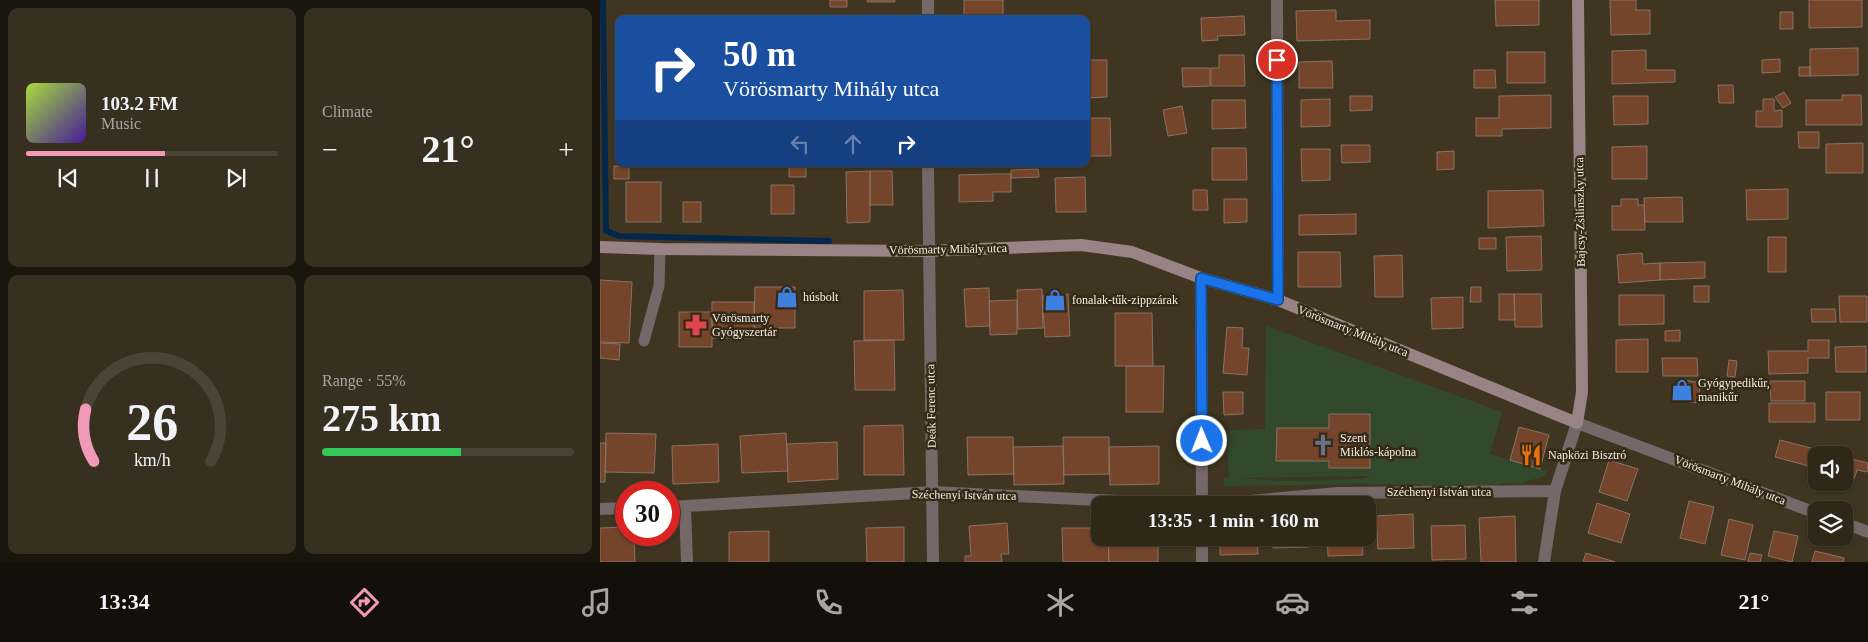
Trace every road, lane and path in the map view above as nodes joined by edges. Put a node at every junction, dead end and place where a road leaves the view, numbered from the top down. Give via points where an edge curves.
1 (928, 0) edge
2 (1277, 0) edge
3 (1578, 0) edge
4 (928, 15) edge
5 (928, 167) edge
6 (600, 247) edge
7 (660, 249) junction
8 (928, 251) junction
9 (1201, 278) junction
10 (1278, 300) junction
11 (644, 341) dead end
12 (1577, 423) junction
13 (1555, 491) junction
14 (932, 492) junction
15 (1202, 496) edge
16 (1304, 496) edge
17 (1091, 500) edge
18 (680, 507) edge
19 (685, 507) junction
20 (615, 508) edge
21 (600, 509) edge
22 (1808, 510) edge
23 (1853, 526) edge
24 (1868, 532) edge
25 (1202, 546) edge
26 (687, 562) edge
27 (932, 562) edge
28 (1202, 562) edge
29 (1544, 562) edge

1 - 4 street
2 - 10 street
3 - 12 street, Bajcsy-Zsilinszky utca via 1582,392
5 - 8 street, Deák Ferenc utca
6 - 7 street, Vörösmarty Mihály utca
7 - 8 street, Vörösmarty Mihály utca
7 - 11 lane via 659,286
8 - 9 street, Vörösmarty Mihály utca via 1081,246 1132,252
8 - 14 street, Deák Ferenc utca
9 - 10 street, Vörösmarty Mihály utca
9 - 15 street
10 - 12 street, Vörösmarty Mihály utca
12 - 13 street
12 - 22 street, Vörösmarty Mihály utca
13 - 16 street, Széchenyi István utca
13 - 29 street
14 - 17 street, Széchenyi István utca
14 - 19 street, Széchenyi István utca
14 - 27 street, Deák Ferenc utca
18 - 19 street, Széchenyi István utca
19 - 26 street
20 - 21 street
23 - 24 street
25 - 28 street

